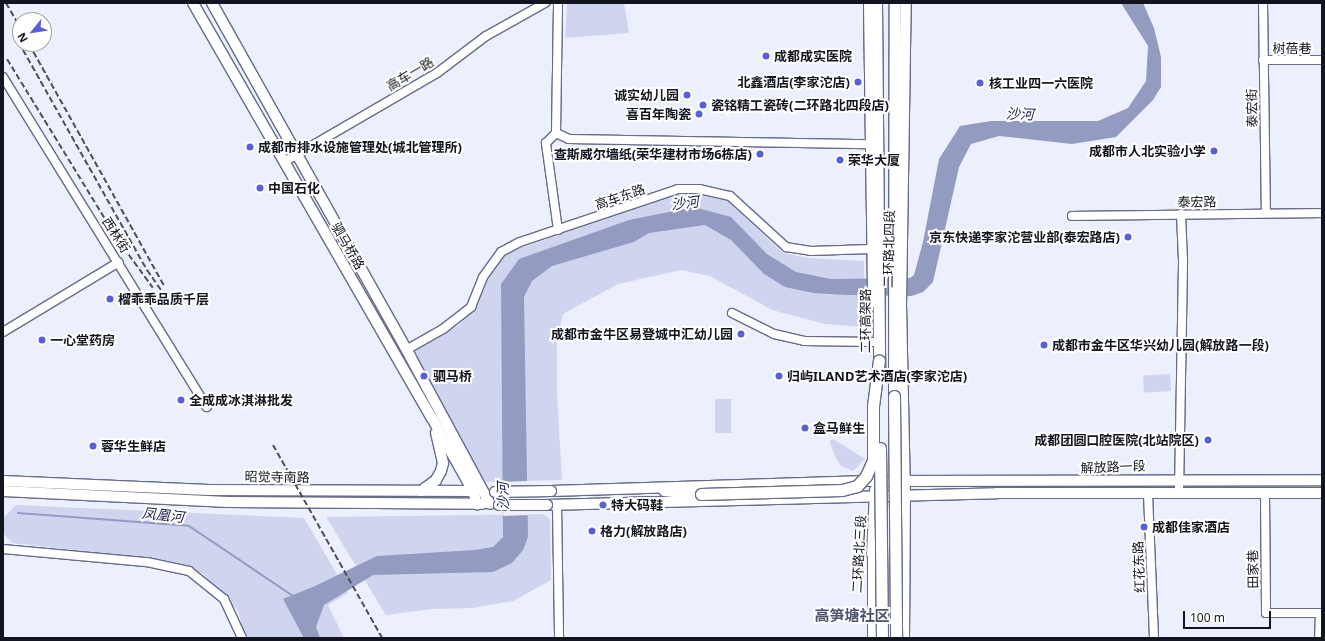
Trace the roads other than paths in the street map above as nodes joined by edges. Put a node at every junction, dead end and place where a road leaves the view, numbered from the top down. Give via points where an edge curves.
1 (193, 3) edge
2 (212, 3) edge
3 (545, 3) edge
4 (558, 3) edge
5 (869, 3) edge
6 (876, 3) edge
7 (895, 3) edge
8 (902, 3) edge
9 (906, 3) edge
10 (1263, 3) edge
11 (895, 50) junction
12 (1263, 60) junction
13 (1322, 60) edge
14 (3, 77) edge
15 (556, 133) junction
16 (870, 144) junction
17 (298, 154) junction
18 (284, 162) junction
19 (1322, 213) edge
20 (1181, 214) junction
21 (1266, 214) junction
22 (1072, 216) dead end
23 (558, 230) junction
24 (871, 249) junction
25 (119, 262) junction
26 (732, 313) dead end
27 (3, 332) edge
28 (874, 342) junction
29 (406, 350) junction
30 (879, 360) junction
31 (207, 407) dead end
32 (432, 418) junction
33 (1180, 480) junction
34 (1322, 480) edge
35 (3, 481) edge
36 (875, 481) junction
37 (905, 481) junction
38 (664, 490) junction
39 (3, 491) edge
40 (421, 491) junction
41 (473, 491) junction
42 (484, 491) junction
43 (1265, 493) junction
44 (1322, 493) edge
45 (1148, 494) junction
46 (1179, 494) junction
47 (875, 495) junction
48 (905, 495) junction
49 (477, 504) junction
50 (494, 505) junction
51 (552, 505) junction
52 (873, 546) junction
53 (3, 549) edge
54 (242, 638) edge
55 (559, 638) edge
56 (868, 638) edge
57 (873, 638) edge
58 (882, 638) edge
59 (896, 638) edge
60 (904, 638) edge
61 (1154, 638) edge
62 (1319, 638) edge

1 - 18 main road, 驷马桥路
2 - 17 main road, 驷马桥路
3 - 17 street, 高车一路 via 486,36 437,72
4 - 15 street
5 - 16 main road, 二环路北四段
6 - 30 highway, 二环高架路
7 - 11 highway
8 - 11 highway via 902,28
9 - 37 main road, 二环路北四段 via 901,305
10 - 12 street, 泰宏街
11 - 59 highway, bridge
12 - 13 street, 树蓓巷
12 - 21 street, 泰宏街
14 - 25 street, 西林街
15 - 16 street via 569,139
15 - 23 street via 546,143
16 - 24 main road, 二环路北四段
17 - 18 street, 高车一路
17 - 29 main road, 驷马桥路
18 - 32 main road, 驷马桥路
19 - 21 street, 泰宏路
20 - 21 street, 泰宏路
20 - 22 street, 泰宏路
20 - 33 street via 1183,268
23 - 24 street, 高车东路 via 678,190 699,190 730,196 786,247 811,251
23 - 29 street, 高车东路 via 520,242 501,252 483,277 471,307 442,329
24 - 28 main road, 二环路北四段
25 - 27 street
25 - 31 street, 西林街
26 - 28 street via 774,334 804,341
28 - 36 main road, 二环路北四段
29 - 42 main road, 驷马桥路
30 - 38 highway, bridge via 873,406 873,460 866,476 857,486 842,490 701,494
30 - 58 highway, 二环高架路, bridge
32 - 40 main road via 443,463 436,480
32 - 41 main road, 驷马桥路
33 - 34 main road, 解放路一段
33 - 37 main road, 解放路一段
33 - 46 street
35 - 40 main road, 昭觉寺南路 via 209,490
36 - 37 main road, 解放路一段
36 - 38 main road, 解放路一段
36 - 47 main road, 二环路北四段
37 - 48 main road, 二环路北四段
38 - 42 main road, 昭觉寺南路, bridge
39 - 49 main road, 昭觉寺南路 via 228,502
40 - 41 main road, 昭觉寺南路
41 - 42 main road, 昭觉寺南路
41 - 49 main road, 驷马桥路
42 - 50 main road, 驷马桥路
43 - 44 main road, 解放路一段
43 - 46 main road, 解放路一段
43 - 62 street, 田家巷 via 1266,613 1320,613
45 - 46 main road, 解放路一段
45 - 48 main road, 解放路一段
45 - 61 street, 红花东路
47 - 48 main road, 解放路一段
47 - 51 main road, 解放路一段
47 - 52 main road, 二环路北三段
48 - 60 main road
49 - 50 main road, 昭觉寺南路
50 - 51 main road, 昭觉寺南路, bridge
51 - 55 street
52 - 56 main road, 二环路北三段
52 - 57 highway
53 - 54 street via 147,562 189,571 224,599

